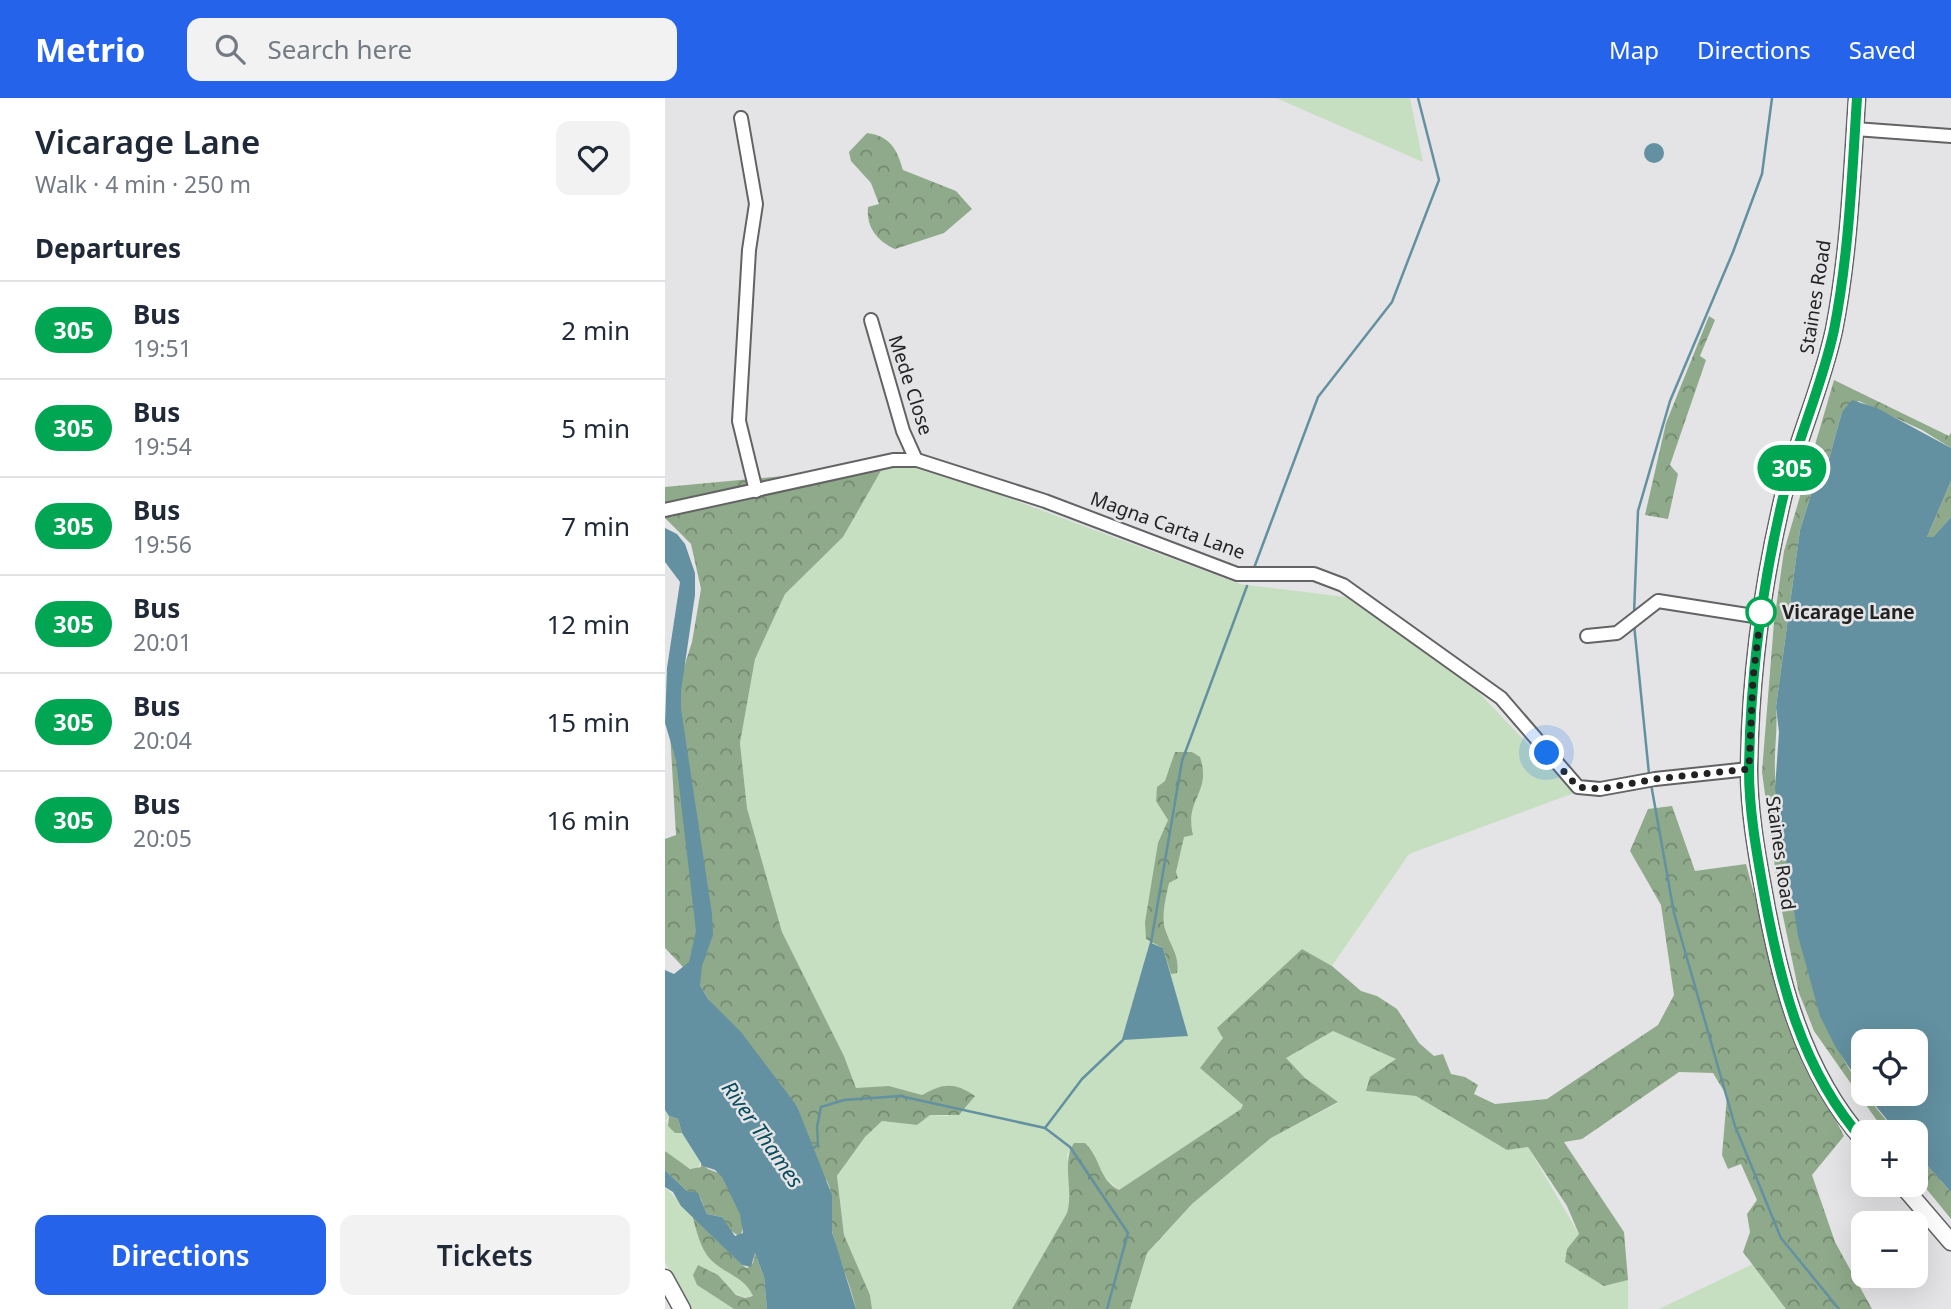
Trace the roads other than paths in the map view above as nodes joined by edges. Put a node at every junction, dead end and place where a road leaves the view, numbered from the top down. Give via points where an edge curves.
1 (1857, 98) edge
2 (741, 118) dead end
3 (1855, 129) junction
4 (1951, 136) edge
5 (871, 320) dead end
6 (916, 460) junction
7 (756, 491) junction
8 (665, 510) edge
9 (1760, 617) junction
10 (1587, 636) dead end
11 (1749, 769) junction
12 (1851, 1123) edge
13 (1912, 1197) edge
14 (1951, 1242) edge
15 (665, 1278) edge
16 (682, 1309) edge

1 - 3 main road, Staines Road
2 - 7 street via 756,204 739,421
3 - 4 street
3 - 9 main road, Staines Road via 1843,273 1833,331 1781,504
5 - 6 street, Mede Close via 903,431
6 - 7 street, Magna Carta Lane via 893,460
6 - 11 street, Magna Carta Lane via 1045,501 1237,574 1314,574 1343,585 1501,698 1578,787 1600,789
7 - 8 street, Magna Carta Lane
9 - 10 street via 1658,601 1617,633
9 - 11 main road, Staines Road
11 - 12 main road, Staines Road via 1775,956 1818,1076
13 - 14 main road
15 - 16 main road

